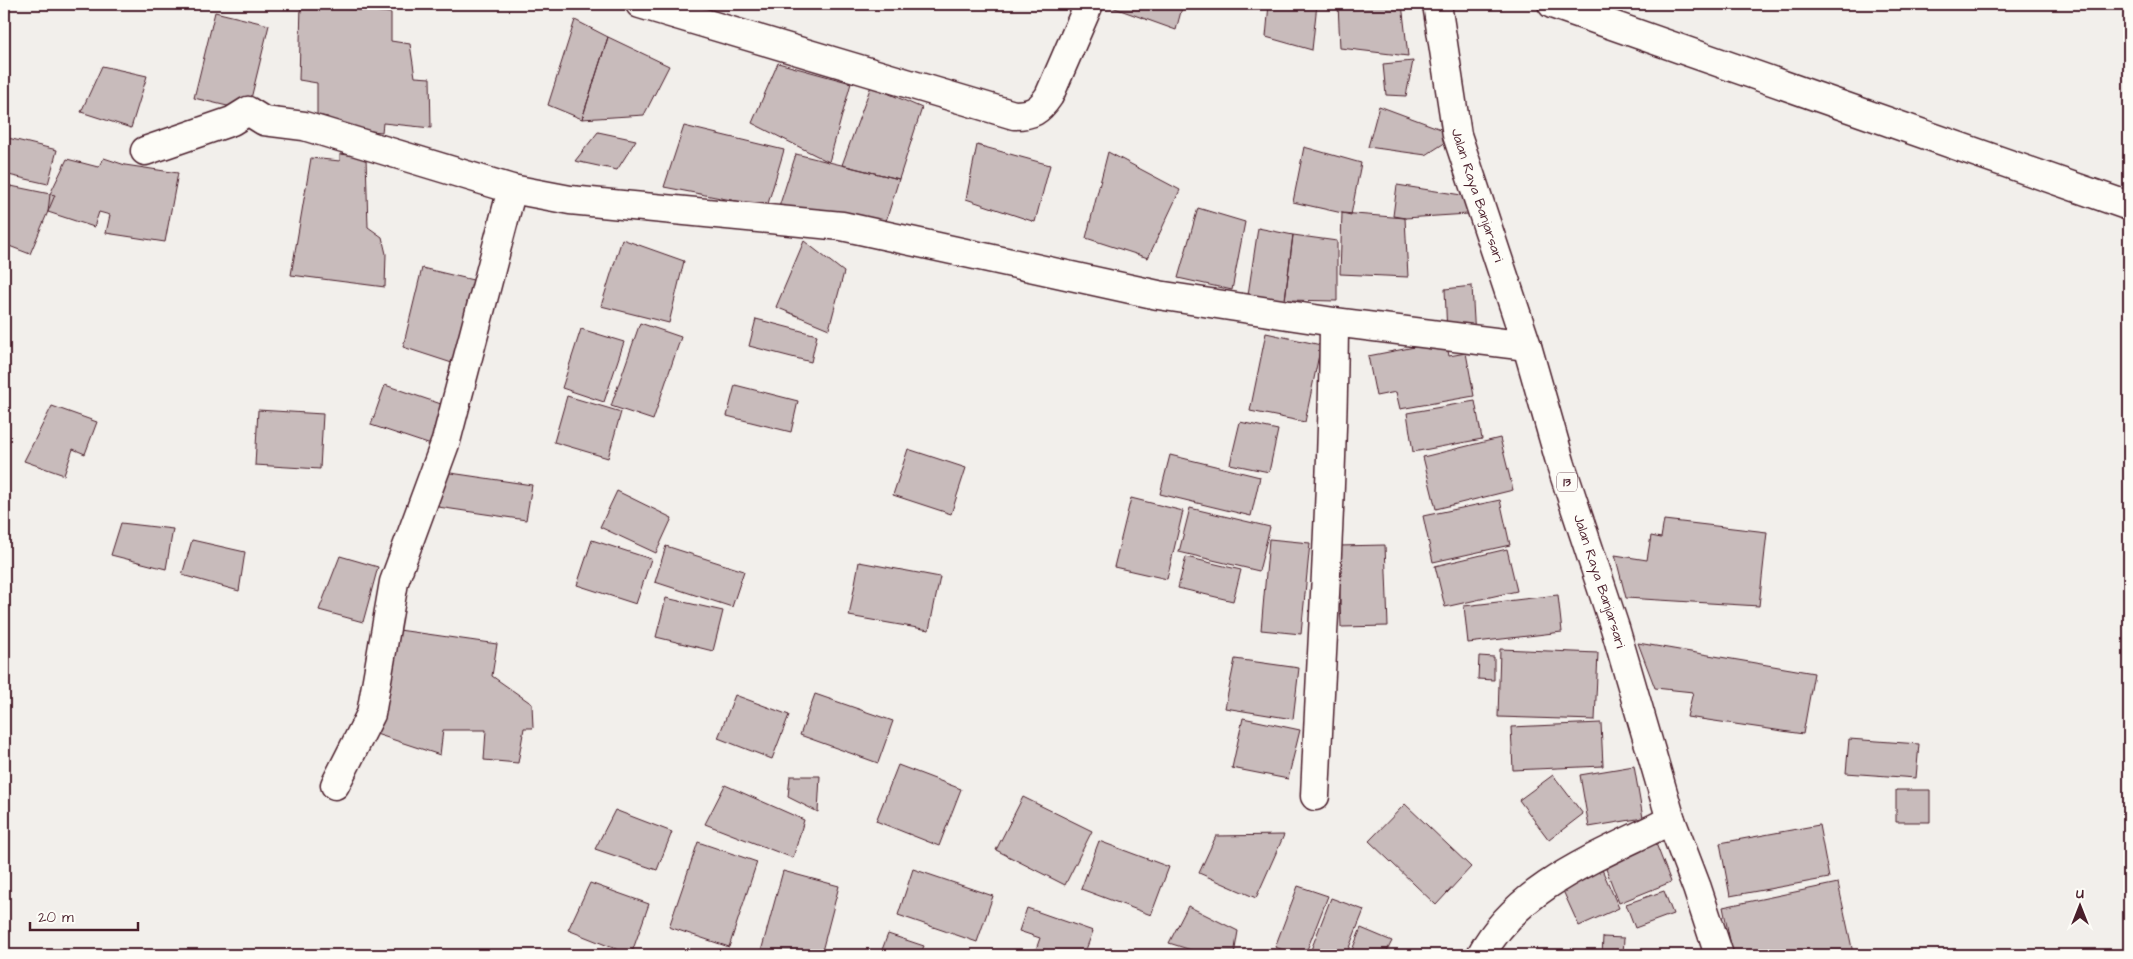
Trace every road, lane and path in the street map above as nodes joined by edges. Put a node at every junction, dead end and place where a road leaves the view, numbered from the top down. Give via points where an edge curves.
1 (640, 4) edge
2 (1089, 4) edge
3 (1437, 4) edge
4 (1552, 4) edge
5 (145, 151) dead end
6 (512, 189) junction
7 (2129, 206) edge
8 (1334, 322) junction
9 (1527, 346) junction
10 (335, 785) dead end
11 (1316, 796) dead end
12 (1671, 820) junction
13 (1481, 955) edge
14 (1719, 955) edge

1 - 2 main road via 1014,115 1029,115 1040,109 1049,96
3 - 9 main road, Jalan Raya Banjarsari / 13 via 1457,135
4 - 7 main road
5 - 6 main road via 232,120 248,111 264,121 304,126
6 - 8 main road via 570,200 850,227 1131,290
6 - 10 main road via 446,441 394,582 371,714
8 - 9 main road
8 - 11 main road via 1331,501
9 - 12 main road, Jalan Raya Banjarsari / 13
12 - 13 main road via 1551,882 1513,911
12 - 14 main road, Jalan Raya Banjarsari / 13

